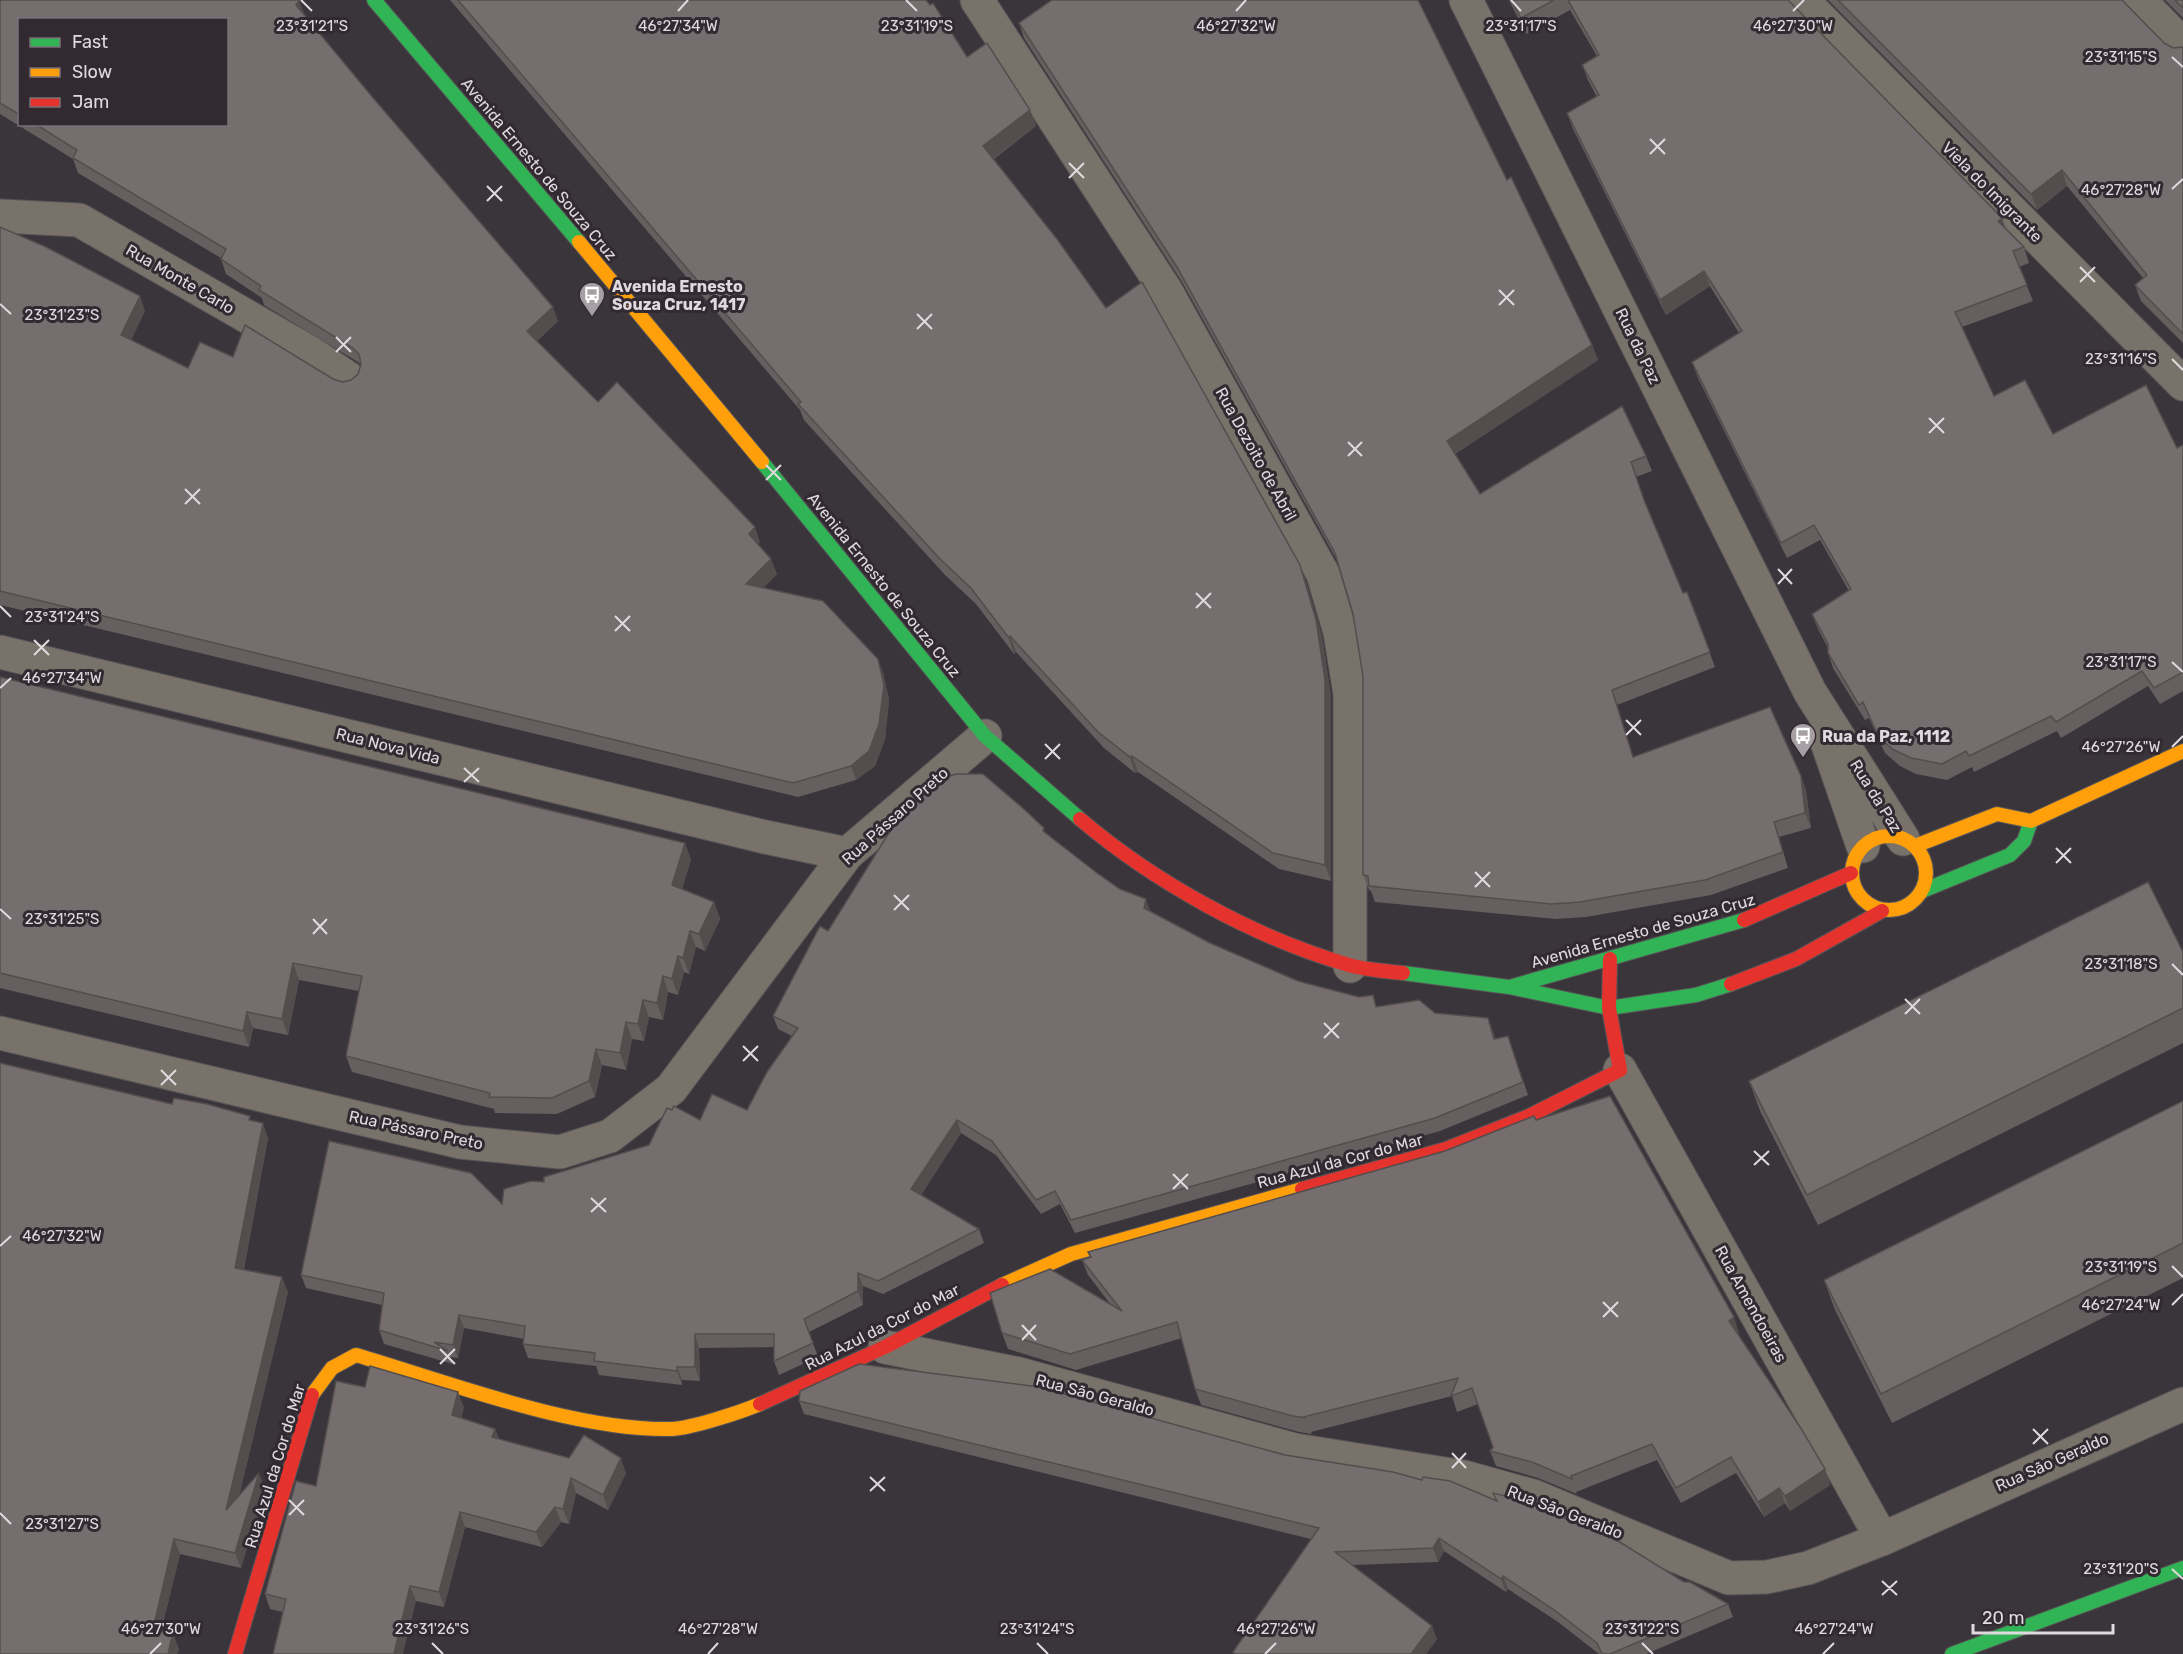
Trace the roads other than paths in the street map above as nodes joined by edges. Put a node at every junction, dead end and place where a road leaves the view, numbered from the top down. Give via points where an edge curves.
1 (374, 0) edge
2 (977, 0) edge
3 (1466, 0) edge
4 (1802, 0) edge
5 (2139, 0) edge
6 (2183, 45) edge
7 (0, 216) edge
8 (348, 378) edge
9 (2183, 384) edge
10 (0, 652) edge
11 (1810, 692) junction
12 (986, 735) junction
13 (2183, 751) edge
14 (2031, 821) junction
15 (1909, 842) junction
16 (848, 854) junction
17 (1857, 860) junction
18 (1922, 891) junction
19 (1882, 911) junction
20 (1610, 959) junction
21 (1350, 966) junction
22 (1509, 987) junction
23 (1609, 1008) junction
24 (0, 1033) edge
25 (1620, 1070) junction
26 (885, 1347) junction
27 (2183, 1404) edge
28 (1882, 1539) junction
29 (2183, 1568) edge
30 (235, 1654) edge
31 (1952, 1654) edge

1 - 12 main road, Avenida Ernesto de Souza Cruz via 689,372
2 - 21 street, Rua Dezoito de Abril via 1166,291 1323,574 1340,632 1350,694
3 - 11 street, Rua da Paz
4 - 9 street, Viela do Imigrante
5 - 6 street
7 - 8 street, Rua Monte Carlo via 79,220
10 - 16 street, Rua Nova Vida
11 - 15 street, Rua da Paz
11 - 17 street, Rua da Paz
12 - 16 street, Rua Pássaro Preto
12 - 21 main road, Avenida Ernesto de Souza Cruz via 1099,835 1197,902
13 - 14 main road
14 - 15 main road via 1997,814
14 - 18 main road via 2024,841 2010,855
15 - 17 main road via 1882,837
15 - 18 main road via 1924,860 1927,875
16 - 24 street, Rua Pássaro Preto via 671,1089 610,1136 560,1152 460,1142
17 - 19 main road via 1855,890
17 - 20 main road, Avenida Ernesto de Souza Cruz via 1757,916
18 - 19 main road via 1906,908
19 - 23 main road, Avenida Ernesto de Souza Cruz via 1796,958 1738,982 1696,995
20 - 22 main road, Avenida Ernesto de Souza Cruz
20 - 23 main road
21 - 22 main road, Avenida Ernesto de Souza Cruz
22 - 23 main road, Avenida Ernesto de Souza Cruz
23 - 25 main road
25 - 26 main road, Rua Azul da Cor do Mar via 1529,1116 1446,1149 1071,1254 972,1299
25 - 28 street, Rua Amendoeiras
26 - 28 street, Rua São Geraldo via 1019,1374 1295,1450 1464,1477 1533,1496 1728,1578 1767,1577 1808,1568
26 - 30 main road, Rua Azul da Cor do Mar via 749,1409 674,1429 611,1425 356,1355 342,1359 326,1371 314,1389
27 - 28 street, Rua São Geraldo
29 - 31 main road

